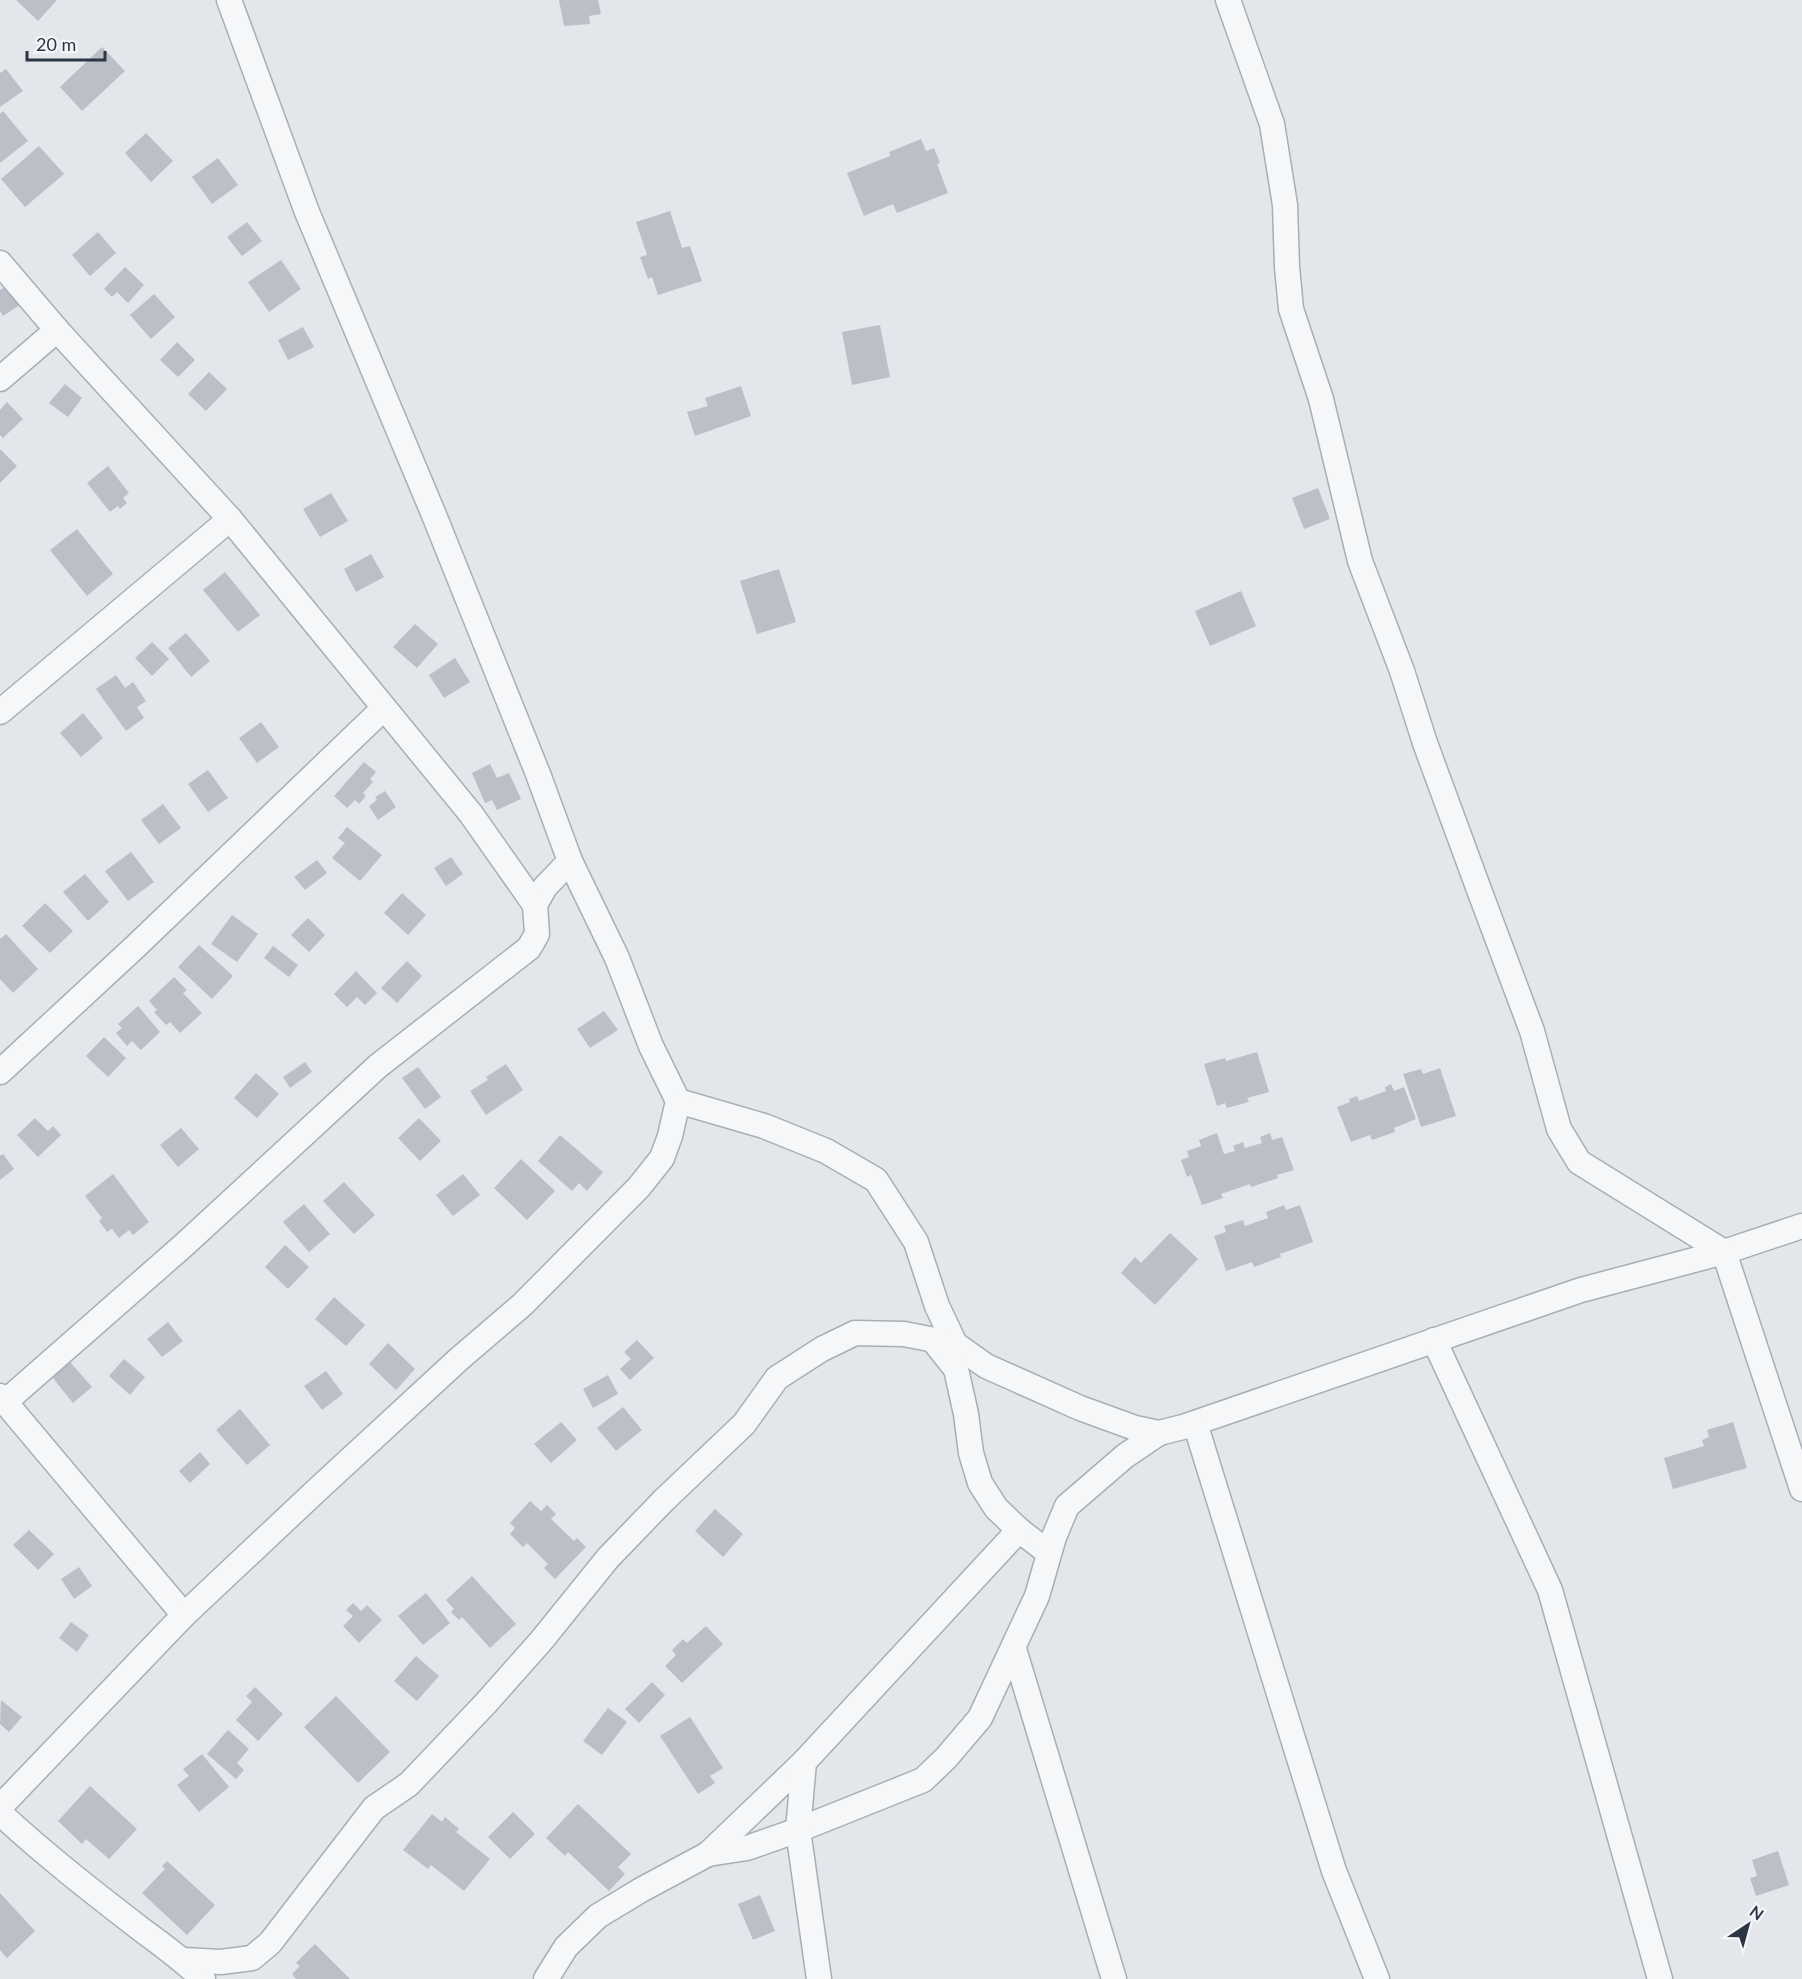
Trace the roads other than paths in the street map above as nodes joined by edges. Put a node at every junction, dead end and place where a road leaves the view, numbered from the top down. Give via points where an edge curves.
1 (229, 0) edge
2 (1227, 0) edge
3 (0, 264) edge
4 (57, 330) junction
5 (0, 379) edge
6 (230, 519) junction
7 (384, 708) junction
8 (0, 712) edge
9 (570, 861) junction
10 (535, 905) junction
11 (0, 1072) edge
12 (678, 1101) junction
13 (1802, 1226) edge
14 (1725, 1252) junction
15 (1434, 1340) junction
16 (944, 1342) junction
17 (2, 1399) edge
18 (1195, 1423) junction
19 (1159, 1433) junction
20 (1802, 1489) edge
21 (1019, 1530) junction
22 (1049, 1553) junction
23 (184, 1615) junction
24 (1014, 1649) junction
25 (804, 1762) junction
26 (0, 1807) edge
27 (0, 1813) edge
28 (798, 1830) junction
29 (708, 1854) junction
30 (183, 1960) junction
31 (203, 1979) edge
32 (546, 1979) edge
33 (819, 1979) edge
34 (1114, 1979) edge
35 (1377, 1979) edge
36 (1660, 1979) edge

1 - 9 street via 307,212 434,515
2 - 14 street via 1272,124 1285,205 1291,309 1321,399 1360,561 1532,1031 1559,1129 1579,1162
3 - 4 street
4 - 5 street
4 - 6 street
6 - 7 street
6 - 8 street
7 - 10 street via 471,814
7 - 11 street
9 - 10 street via 545,886
9 - 12 street via 617,958 651,1046
10 - 17 street via 537,934 529,948 378,1065 184,1245
12 - 16 street via 764,1126 816,1147 876,1180 916,1242
12 - 23 street via 662,1158 639,1187 522,1305
13 - 14 street
14 - 15 street via 1581,1290
14 - 20 street
15 - 18 street
15 - 36 street via 1550,1590
16 - 19 street via 986,1366 1080,1408
16 - 21 street via 956,1369 980,1484 996,1508
16 - 30 street via 904,1334 855,1333 822,1348 777,1378 744,1424 608,1558 486,1703 409,1784 374,1808 270,1942 252,1958 221,1962
17 - 23 street
18 - 19 street
18 - 35 street via 1334,1871
19 - 22 street via 1125,1456 1067,1506
21 - 22 street
21 - 25 street
22 - 24 street via 1037,1596
23 - 26 street
24 - 28 street via 980,1718 923,1780
24 - 34 street
25 - 28 street
25 - 29 street
27 - 30 street via 28,1840
28 - 29 street via 747,1848
28 - 33 street
29 - 32 street via 598,1916 566,1947
30 - 31 street

